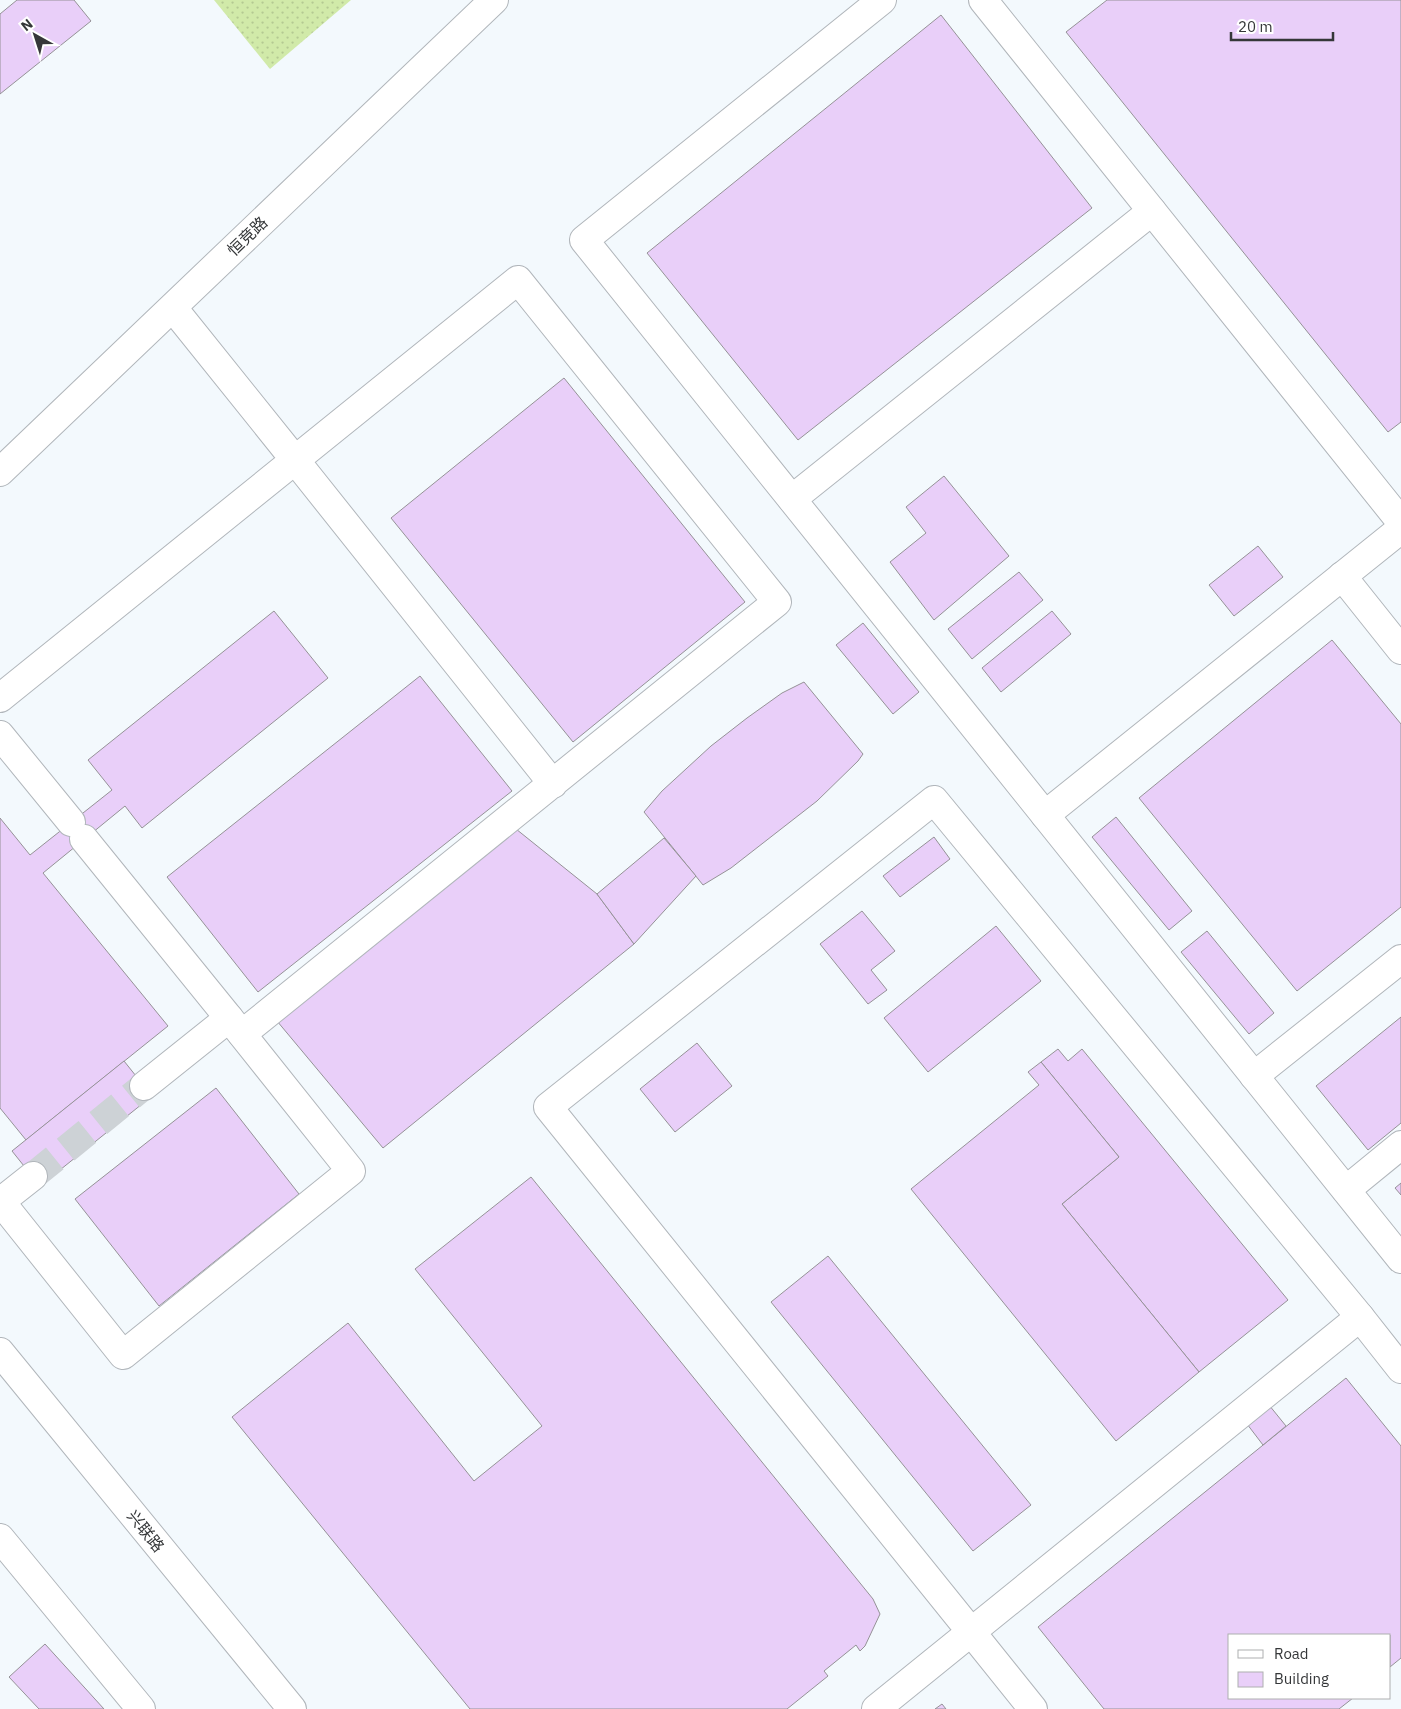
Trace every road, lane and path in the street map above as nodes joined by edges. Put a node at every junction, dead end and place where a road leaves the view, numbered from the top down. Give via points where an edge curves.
1 (494, 0) edge
2 (882, 0) edge
3 (983, 0) edge
4 (1152, 211) junction
5 (173, 308) junction
6 (295, 460) junction
7 (0, 472) edge
8 (792, 499) junction
9 (1401, 522) edge
10 (1401, 529) edge
11 (1342, 576) junction
12 (1401, 650) edge
13 (0, 698) edge
14 (0, 735) edge
15 (553, 784) junction
16 (1045, 815) junction
17 (1401, 959) edge
18 (235, 1026) junction
19 (1254, 1076) junction
20 (144, 1086) tunnel mouth
21 (1401, 1145) edge
22 (33, 1176) tunnel mouth
23 (1346, 1190) junction
24 (0, 1202) edge
25 (1401, 1259) edge
26 (1360, 1317) junction
27 (0, 1352) edge
28 (1401, 1369) edge
29 (0, 1538) edge
30 (972, 1633) junction
31 (141, 1709) edge
32 (292, 1709) edge
33 (876, 1709) edge
34 (1033, 1709) edge

1 - 5 street, 恒竞路
2 - 8 street via 584,240
3 - 4 street
4 - 8 street
4 - 9 street
5 - 6 street
5 - 7 street, 恒竞路
6 - 13 street
6 - 15 street
6 - 15 street via 518,280 778,602
8 - 16 street
10 - 11 street
11 - 12 street
11 - 16 street
14 - 18 street
15 - 18 street
16 - 19 street
17 - 19 street
18 - 20 street
18 - 24 street via 351,1170 123,1354
19 - 23 street
21 - 23 street
22 - 24 street
23 - 25 street
26 - 28 street
26 - 30 street
26 - 30 street via 934,800 548,1107
27 - 32 street, 兴联路
29 - 31 street
30 - 33 street
30 - 34 street

